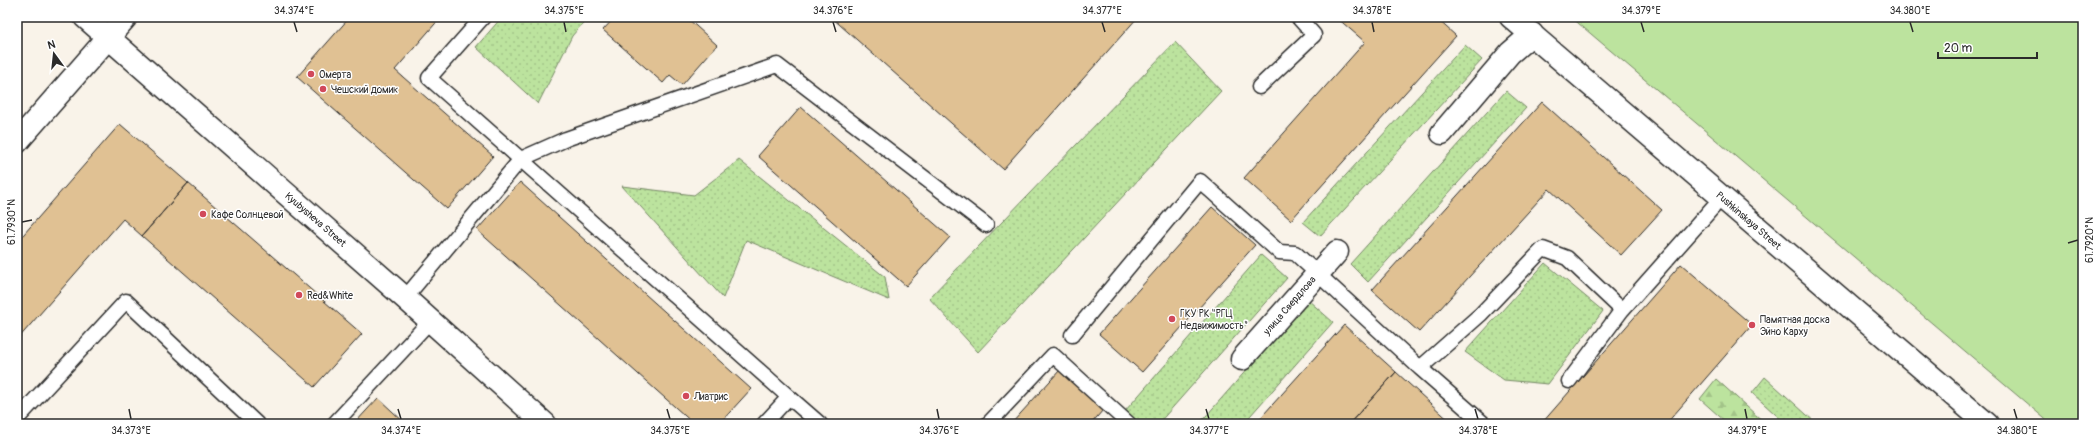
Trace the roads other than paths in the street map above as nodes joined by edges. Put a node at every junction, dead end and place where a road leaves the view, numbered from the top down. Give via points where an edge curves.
1 (85, 17) edge
2 (126, 17) edge
3 (483, 17) edge
4 (1298, 17) edge
5 (1511, 17) edge
6 (1532, 34) junction
7 (108, 36) junction
8 (1259, 87) dead end
9 (1442, 132) dead end
10 (17, 142) edge
11 (521, 159) junction
12 (1722, 198) junction
13 (986, 225) dead end
14 (1337, 252) dead end
15 (1316, 273) junction
16 (406, 298) junction
17 (1622, 310) junction
18 (431, 320) junction
19 (1072, 335) dead end
20 (1242, 358) dead end
21 (1420, 368) junction
22 (1569, 381) dead end
23 (789, 397) junction
24 (17, 419) edge
25 (257, 424) edge
26 (334, 424) edge
27 (545, 424) edge
28 (764, 424) edge
29 (820, 424) edge
30 (988, 424) edge
31 (1129, 424) edge
32 (1484, 424) edge
33 (1987, 424) edge

1 - 7 street, Kyubysheva Street
2 - 7 street
3 - 11 lane via 429,78
4 - 8 lane via 1314,35
5 - 6 street, Pushkinskaya Street
6 - 9 street via 1510,53
6 - 12 street, Pushkinskaya Street
7 - 10 street
7 - 16 street, Kyubysheva Street
11 - 13 lane via 566,138 777,65
11 - 16 lane
11 - 23 lane
12 - 17 lane
12 - 33 street, Pushkinskaya Street
14 - 15 street, улица Свердлова
15 - 19 lane via 1295,253 1279,252 1200,181
15 - 20 street, улица Свердлова
15 - 21 lane
16 - 18 street, Kyubysheva Street
17 - 21 lane via 1567,258 1543,250 1481,314
17 - 22 lane
18 - 26 lane
18 - 27 street, Kyubysheva Street
21 - 32 lane
23 - 28 lane
23 - 29 lane
24 - 25 lane via 126,301
30 - 31 lane via 1053,355

